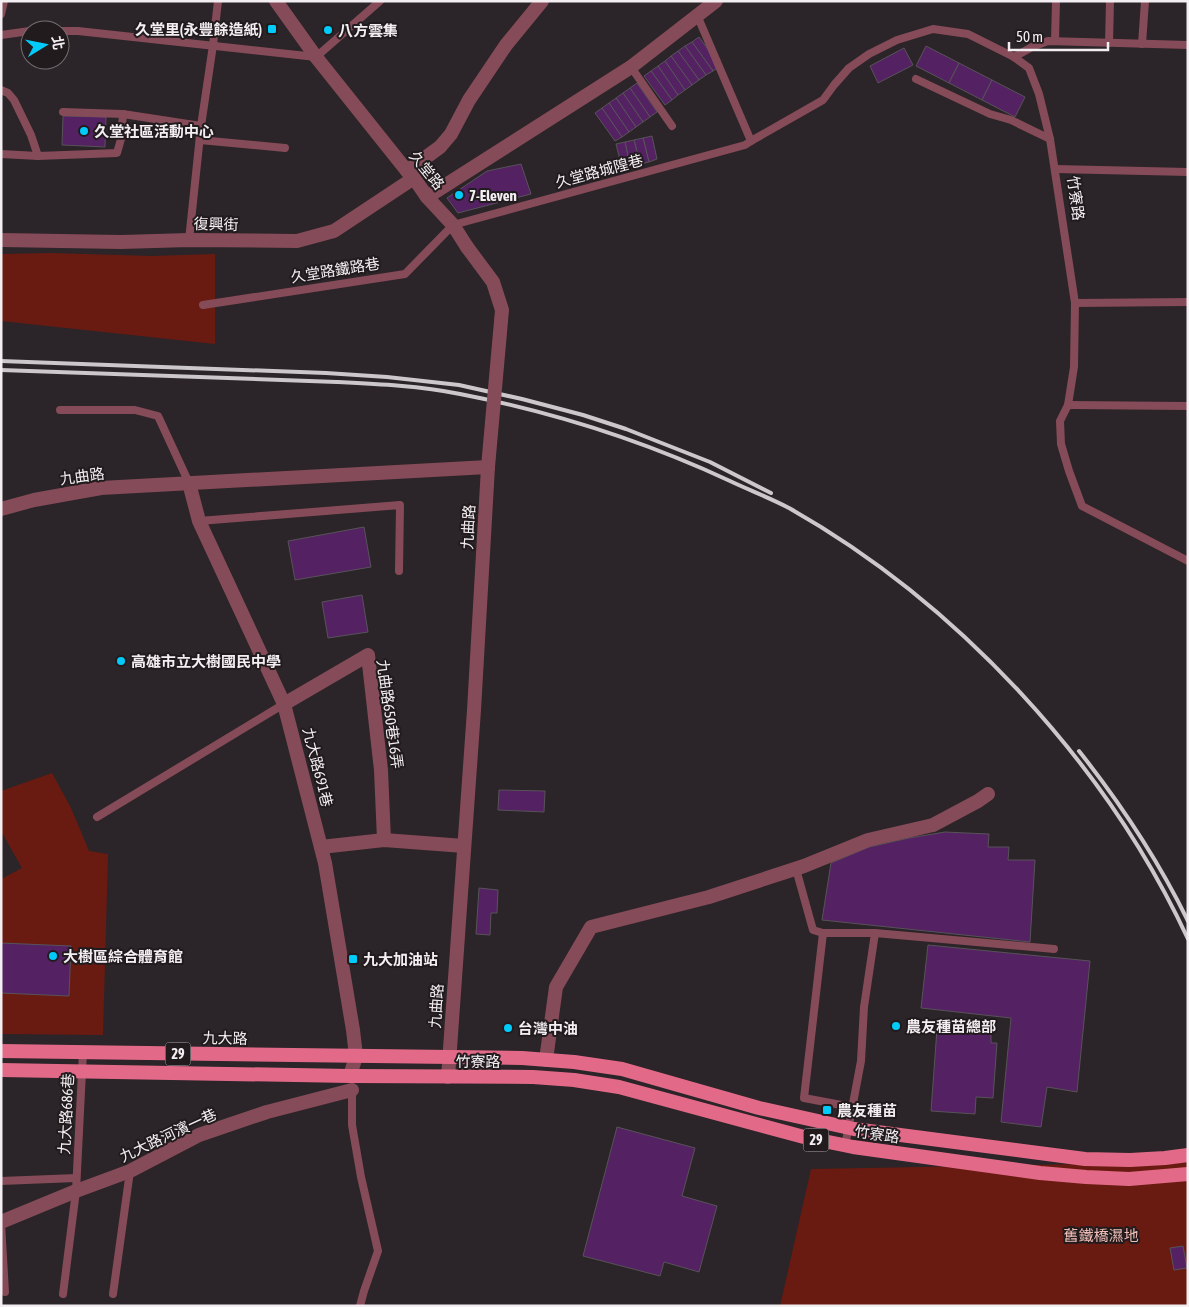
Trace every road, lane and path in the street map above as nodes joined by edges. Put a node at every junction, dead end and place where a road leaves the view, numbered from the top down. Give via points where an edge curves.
1 (4, 1) edge
2 (218, 1) edge
3 (380, 1) edge
4 (542, 1) edge
5 (716, 1) edge
6 (1056, 1) edge
7 (1110, 1) edge
8 (1145, 1) edge
9 (279, 2) edge
10 (1, 14) edge
11 (697, 15) junction
12 (70, 31) edge
13 (20, 32) edge
14 (1, 35) edge
15 (1055, 41) junction
16 (1109, 42) junction
17 (1142, 44) junction
18 (213, 45) junction
19 (1188, 45) edge
20 (316, 57) junction
21 (1014, 57) junction
22 (631, 67) junction
23 (916, 78) dead end
24 (1, 90) edge
25 (63, 112) dead end
26 (123, 114) junction
27 (201, 126) junction
28 (672, 126) dead end
29 (1050, 139) junction
30 (200, 140) junction
31 (751, 141) junction
32 (285, 148) dead end
33 (1, 154) edge
34 (38, 156) junction
35 (1055, 169) junction
36 (1188, 172) edge
37 (410, 175) junction
38 (427, 197) junction
39 (453, 225) junction
40 (1, 240) edge
41 (189, 240) junction
42 (1188, 302) edge
43 (1075, 303) junction
44 (203, 305) dead end
45 (1068, 405) junction
46 (1188, 406) edge
47 (60, 410) dead end
48 (488, 467) junction
49 (188, 483) junction
50 (1, 510) edge
51 (199, 521) junction
52 (1188, 561) edge
53 (399, 571) dead end
54 (284, 704) junction
55 (988, 794) dead end
56 (98, 817) dead end
57 (384, 840) junction
58 (464, 846) junction
59 (321, 848) junction
60 (796, 869) junction
61 (823, 933) junction
62 (875, 933) junction
63 (1054, 949) dead end
64 (1, 1051) edge
65 (83, 1052) junction
66 (356, 1056) junction
67 (449, 1056) junction
68 (546, 1060) junction
69 (1, 1070) edge
70 (83, 1072) junction
71 (643, 1075) junction
72 (350, 1076) junction
73 (448, 1077) junction
74 (352, 1090) junction
75 (636, 1092) junction
76 (852, 1107) junction
77 (849, 1128) junction
78 (845, 1146) junction
79 (1188, 1156) edge
80 (130, 1171) junction
81 (1188, 1174) edge
82 (1, 1181) edge
83 (76, 1185) junction
84 (1, 1223) edge
85 (5, 1292) dead end
86 (63, 1294) dead end
87 (114, 1294) dead end
88 (360, 1306) edge

1 - 10 lane
2 - 18 lane
3 - 20 lane
4 - 37 street, 復興街 via 506,45 469,100 451,134
5 - 11 street
6 - 15 lane
7 - 16 lane
8 - 17 lane
9 - 20 street, 久堂路
11 - 22 street
11 - 31 lane
12 - 18 lane
13 - 14 lane
15 - 16 lane
15 - 21 lane via 1032,47
16 - 17 lane
17 - 19 lane
18 - 20 lane
18 - 27 lane
20 - 37 street, 久堂路
21 - 29 lane, 久堂路城隍巷 via 1029,68
21 - 31 lane, 久堂路城隍巷 via 968,34 933,29 897,40 849,68 824,100
22 - 28 lane
22 - 38 street
23 - 29 lane
24 - 34 lane via 14,100
25 - 26 lane
26 - 27 lane
26 - 34 lane via 117,153
27 - 30 lane
29 - 35 lane, 久堂路城隍巷
30 - 32 lane
30 - 41 lane
31 - 39 lane, 久堂路城隍巷
33 - 34 lane
35 - 36 lane, 竹寮路
35 - 43 lane, 竹寮路
37 - 38 street, 久堂路
37 - 41 street, 復興街 via 334,231 297,241
38 - 39 street, 久堂路
39 - 44 lane, 久堂路鐵路巷 via 405,274
39 - 48 street, 久堂路, bridge via 493,282 502,310
40 - 41 street, 復興街
42 - 43 lane
43 - 45 lane, 竹寮路 via 1074,367
45 - 46 lane
45 - 52 lane, 竹寮路 via 1060,421 1061,444 1082,506
47 - 49 lane via 134,410 158,416
48 - 49 street, 九曲路
48 - 58 street, 九曲路
49 - 50 street, 九曲路 via 101,488 34,500
49 - 51 street, 九大路691巷
51 - 53 lane via 400,505
51 - 54 street, 九大路691巷
54 - 56 lane
54 - 57 street, 九曲路650巷16弄 via 368,655 381,770
54 - 59 street, 九大路691巷
55 - 60 street via 933,825 868,840
57 - 58 street
57 - 59 street
58 - 67 street, 九曲路
59 - 66 street, 九大路691巷
60 - 61 lane via 813,930
60 - 68 street via 709,897 591,927 556,986
61 - 62 lane
61 - 76 lane via 804,1098
62 - 63 lane
62 - 76 lane via 864,1007 861,1061
64 - 65 main road, 九大路 / 29
65 - 66 main road, 九大路 / 29
65 - 70 lane, 九大路686巷
66 - 67 main road, 九大路 / 29
66 - 72 street, 九大路691巷
67 - 68 main road, 竹寮路 / 29
67 - 73 street, 九曲路
68 - 71 main road, 竹寮路 / 29 via 622,1069
69 - 70 main road, 29
70 - 72 main road, 29
70 - 83 lane, 九大路686巷
71 - 75 main road
71 - 77 main road, 竹寮路 / 29 via 759,1108
72 - 73 main road, 29
72 - 74 lane
73 - 75 main road, 竹寮路 / 29 via 574,1080
74 - 80 street, 九大路河濱一巷 via 266,1112 199,1135
74 - 88 lane via 352,1125 378,1251
75 - 78 main road, 竹寮路 / 29
76 - 77 lane
77 - 78 lane
77 - 79 main road, 竹寮路 / 29 via 1085,1160
78 - 81 main road, 竹寮路 / 29 via 1050,1174 1129,1179
80 - 83 street, 九大路河濱一巷
80 - 87 lane
82 - 83 lane
83 - 84 street, 九大路河濱一巷
83 - 86 lane, 九大路686巷
84 - 85 lane

